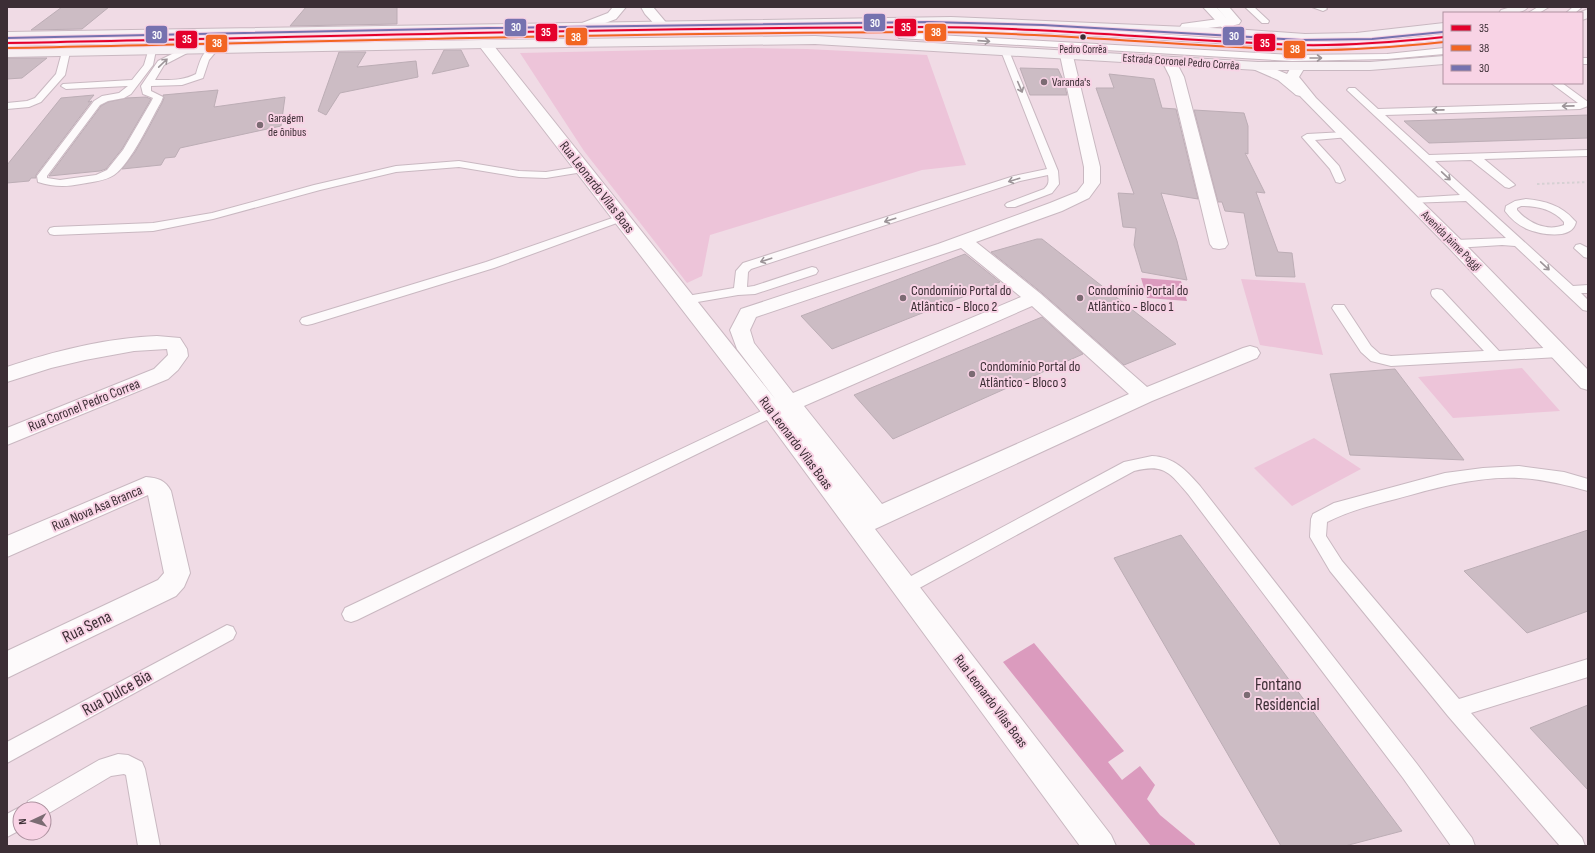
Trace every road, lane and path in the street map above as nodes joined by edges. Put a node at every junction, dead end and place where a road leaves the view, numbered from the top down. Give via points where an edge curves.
1 (620, 7) edge
2 (647, 7) edge
3 (1209, 7) edge
4 (1222, 7) edge
5 (1249, 7) edge
6 (1522, 7) edge
7 (1545, 7) edge
8 (1508, 12) edge
9 (1534, 12) edge
10 (1265, 21) dead end
11 (1223, 22) junction
12 (956, 24) junction
13 (663, 26) junction
14 (1443, 27) edge
15 (581, 28) junction
16 (7, 31) edge
17 (1183, 32) junction
18 (1234, 32) junction
19 (42, 35) junction
20 (7, 36) edge
21 (1443, 37) edge
22 (965, 40) junction
23 (7, 43) edge
24 (485, 44) junction
25 (1262, 45) junction
26 (944, 47) junction
27 (7, 48) edge
28 (188, 49) junction
29 (214, 49) junction
30 (152, 50) junction
31 (1005, 51) junction
32 (1443, 51) edge
33 (66, 52) junction
34 (7, 53) edge
35 (1067, 55) junction
36 (1270, 57) junction
37 (1443, 60) edge
38 (1169, 61) junction
39 (1258, 66) junction
40 (1298, 67) junction
41 (147, 84) junction
42 (1557, 84) edge
43 (134, 85) junction
44 (66, 86) dead end
45 (1352, 90) dead end
46 (1311, 101) junction
47 (7, 106) edge
48 (1376, 112) junction
49 (1346, 135) junction
50 (1588, 153) edge
51 (1474, 157) junction
52 (1427, 158) junction
53 (583, 169) junction
54 (1053, 171) junction
55 (1340, 180) dead end
56 (1588, 182) edge
57 (1509, 185) dead end
58 (1468, 197) junction
59 (1411, 201) junction
60 (1011, 205) dead end
61 (1543, 205) junction
62 (621, 218) junction
63 (1516, 218) junction
64 (1492, 219) junction
65 (54, 231) dead end
66 (964, 241) junction
67 (1520, 243) junction
68 (1219, 244) dead end
69 (1455, 244) junction
70 (812, 271) dead end
71 (1588, 288) edge
72 (1570, 290) junction
73 (738, 291) junction
74 (1437, 293) dead end
75 (1034, 298) junction
76 (686, 300) junction
77 (1588, 307) edge
78 (1339, 308) dead end
79 (307, 321) dead end
80 (1559, 352) junction
81 (1250, 353) dead end
82 (1496, 356) junction
83 (7, 375) edge
84 (1588, 383) edge
85 (1144, 396) junction
86 (781, 407) junction
87 (7, 437) edge
88 (1588, 485) edge
89 (868, 521) junction
90 (7, 547) edge
91 (906, 587) junction
92 (167, 588) joint
93 (351, 614) dead end
94 (227, 633) dead end
95 (7, 665) edge
96 (1588, 668) edge
97 (1455, 709) junction
98 (7, 753) edge
99 (49, 801) edge
100 (149, 846) edge
101 (1100, 846) edge
102 (1464, 846) edge
103 (1574, 846) edge

1 - 15 street via 612,16
2 - 13 street
3 - 11 street
4 - 11 street via 1235,21
5 - 10 lane
6 - 8 main road
7 - 9 lane
11 - 17 street via 1186,27
11 - 18 street
12 - 13 main road
12 - 17 main road
12 - 22 main road via 966,34
12 - 23 lane
12 - 25 lane
13 - 15 main road
14 - 18 main road via 1356,37 1282,37
15 - 19 main road
16 - 19 main road
17 - 18 main road
19 - 20 main road
21 - 25 lane via 1370,45
22 - 26 main road
22 - 27 lane via 810,34
22 -> 36 lane
24 - 26 main road, Estrada Coronel Pedro Corrêa via 815,40
24 - 29 main road, Estrada Coronel Pedro Corrêa
24 - 53 street, Rua Leonardo Vilas Boas
25 - 36 lane
26 - 31 main road, Estrada Coronel Pedro Corrêa
28 - 29 main road, Estrada Coronel Pedro Corrêa
28 - 30 main road, Estrada Coronel Pedro Corrêa
41 -> 28 lane via 161,63
29 - 41 lane via 204,59 200,76 184,82
30 - 33 main road, Estrada Coronel Pedro Corrêa
30 - 43 lane via 148,65
31 - 35 main road, Estrada Coronel Pedro Corrêa
31 -> 54 lane
36 -> 32 lane via 1347,58
33 - 34 main road, Estrada Coronel Pedro Corrêa
33 - 47 lane via 60,75 38,100 29,104
35 - 38 main road, Estrada Coronel Pedro Corrêa
35 - 66 street via 1092,167 1092,183 1083,195
37 - 40 main road, Estrada Coronel Pedro Corrêa via 1370,66
38 - 39 main road, Estrada Coronel Pedro Corrêa
38 - 68 street via 1177,77
39 - 40 main road, Estrada Coronel Pedro Corrêa
39 - 46 street, Avenida Jaime Poggi via 1283,78
40 - 46 street, Avenida Jaime Poggi via 1292,77
41 - 43 lane via 146,92 158,97 116,168 104,176 84,180 50,183 42,180 42,176 97,103 105,98 125,94
42 -> 48 lane via 1585,104
43 - 44 lane
45 - 48 lane
46 - 49 street, Avenida Jaime Poggi
48 - 52 lane
49 - 55 lane via 1307,137 1335,168
49 - 59 street, Avenida Jaime Poggi
50 - 51 lane
51 - 52 lane
51 - 57 lane
52 -> 58 lane
53 - 62 street, Rua Leonardo Vilas Boas
53 - 65 lane via 546,175 518,174 459,164 396,169 213,216 153,227
54 - 60 lane via 1055,180 1052,188
54 -> 73 lane via 1018,178 747,266 742,271 741,288
56 - 61 path via 1534,184 1550,197
58 - 59 lane
58 - 64 lane
59 - 69 street, Avenida Jaime Poggi
61 - 63 lane via 1519,203 1512,206 1511,211
61 - 63 lane via 1565,216 1570,222 1570,227 1563,231 1552,231 1532,226
62 - 76 street, Rua Leonardo Vilas Boas
62 - 79 lane via 490,265
63 - 64 lane
64 - 67 lane
66 - 75 street
66 - 86 street via 748,313 740,330 744,344
67 - 69 lane
67 -> 72 lane
69 - 80 street, Avenida Jaime Poggi
70 - 73 lane via 756,290
71 - 72 lane
72 - 77 lane
73 - 76 lane
74 - 82 lane
75 - 85 street
75 - 86 street
76 - 86 street, Rua Leonardo Vilas Boas
78 - 82 lane via 1366,349 1376,358 1391,361
80 - 82 lane
80 - 84 street, Avenida Jaime Poggi
81 - 85 street
83 - 87 street, Rua Coronel Pedro Correa via 78,354 127,345 172,343 177,349 178,356 161,374
85 - 89 street
86 - 89 street, Rua Leonardo Vilas Boas
86 - 93 lane
88 - 97 lane via 1564,478 1519,472 1483,474 1444,479 1340,508 1319,519 1318,536 1336,566
89 - 91 street, Rua Leonardo Vilas Boas
90 - 92 street, Rua Nova Asa Branca via 146,486 154,487 159,491 177,573
91 - 101 street, Rua Leonardo Vilas Boas
91 - 102 lane via 1130,466 1149,461 1176,469 1405,764
92 - 95 street, Rua Sena
94 - 98 lane, Rua Dulce Bia
96 - 97 lane
97 - 103 lane
99 - 100 lane via 106,767 127,763 135,769

